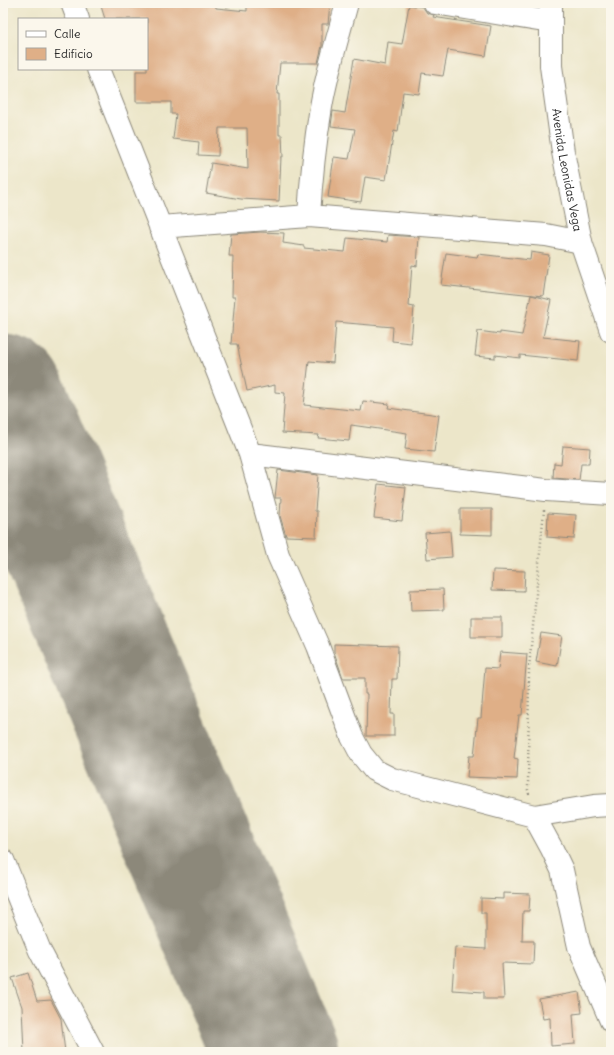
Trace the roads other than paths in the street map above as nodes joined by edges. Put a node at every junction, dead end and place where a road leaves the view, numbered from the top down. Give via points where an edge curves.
1 (72, 3) edge
2 (348, 3) edge
3 (435, 3) edge
4 (529, 10) edge
5 (551, 12) edge
6 (78, 18) edge
7 (98, 70) edge
8 (308, 216) junction
9 (160, 227) junction
10 (581, 242) junction
11 (611, 331) edge
12 (250, 454) junction
13 (611, 494) edge
14 (611, 806) edge
15 (534, 816) junction
16 (3, 860) edge
17 (611, 1022) edge
18 (93, 1052) edge

1 - 6 main road
2 - 8 main road via 321,106
3 - 4 main road
4 - 5 main road
5 - 10 main road, Avenida Leonidas Vega via 551,66 563,152
7 - 9 main road
8 - 9 main road
8 - 10 main road via 546,235
9 - 12 main road
10 - 11 main road, Avenida Leonidas Vega
12 - 13 main road via 546,490
12 - 15 main road via 278,555 361,754 374,770 392,779
14 - 15 main road via 594,806
15 - 17 main road via 562,870 579,947
16 - 18 main road via 40,951

